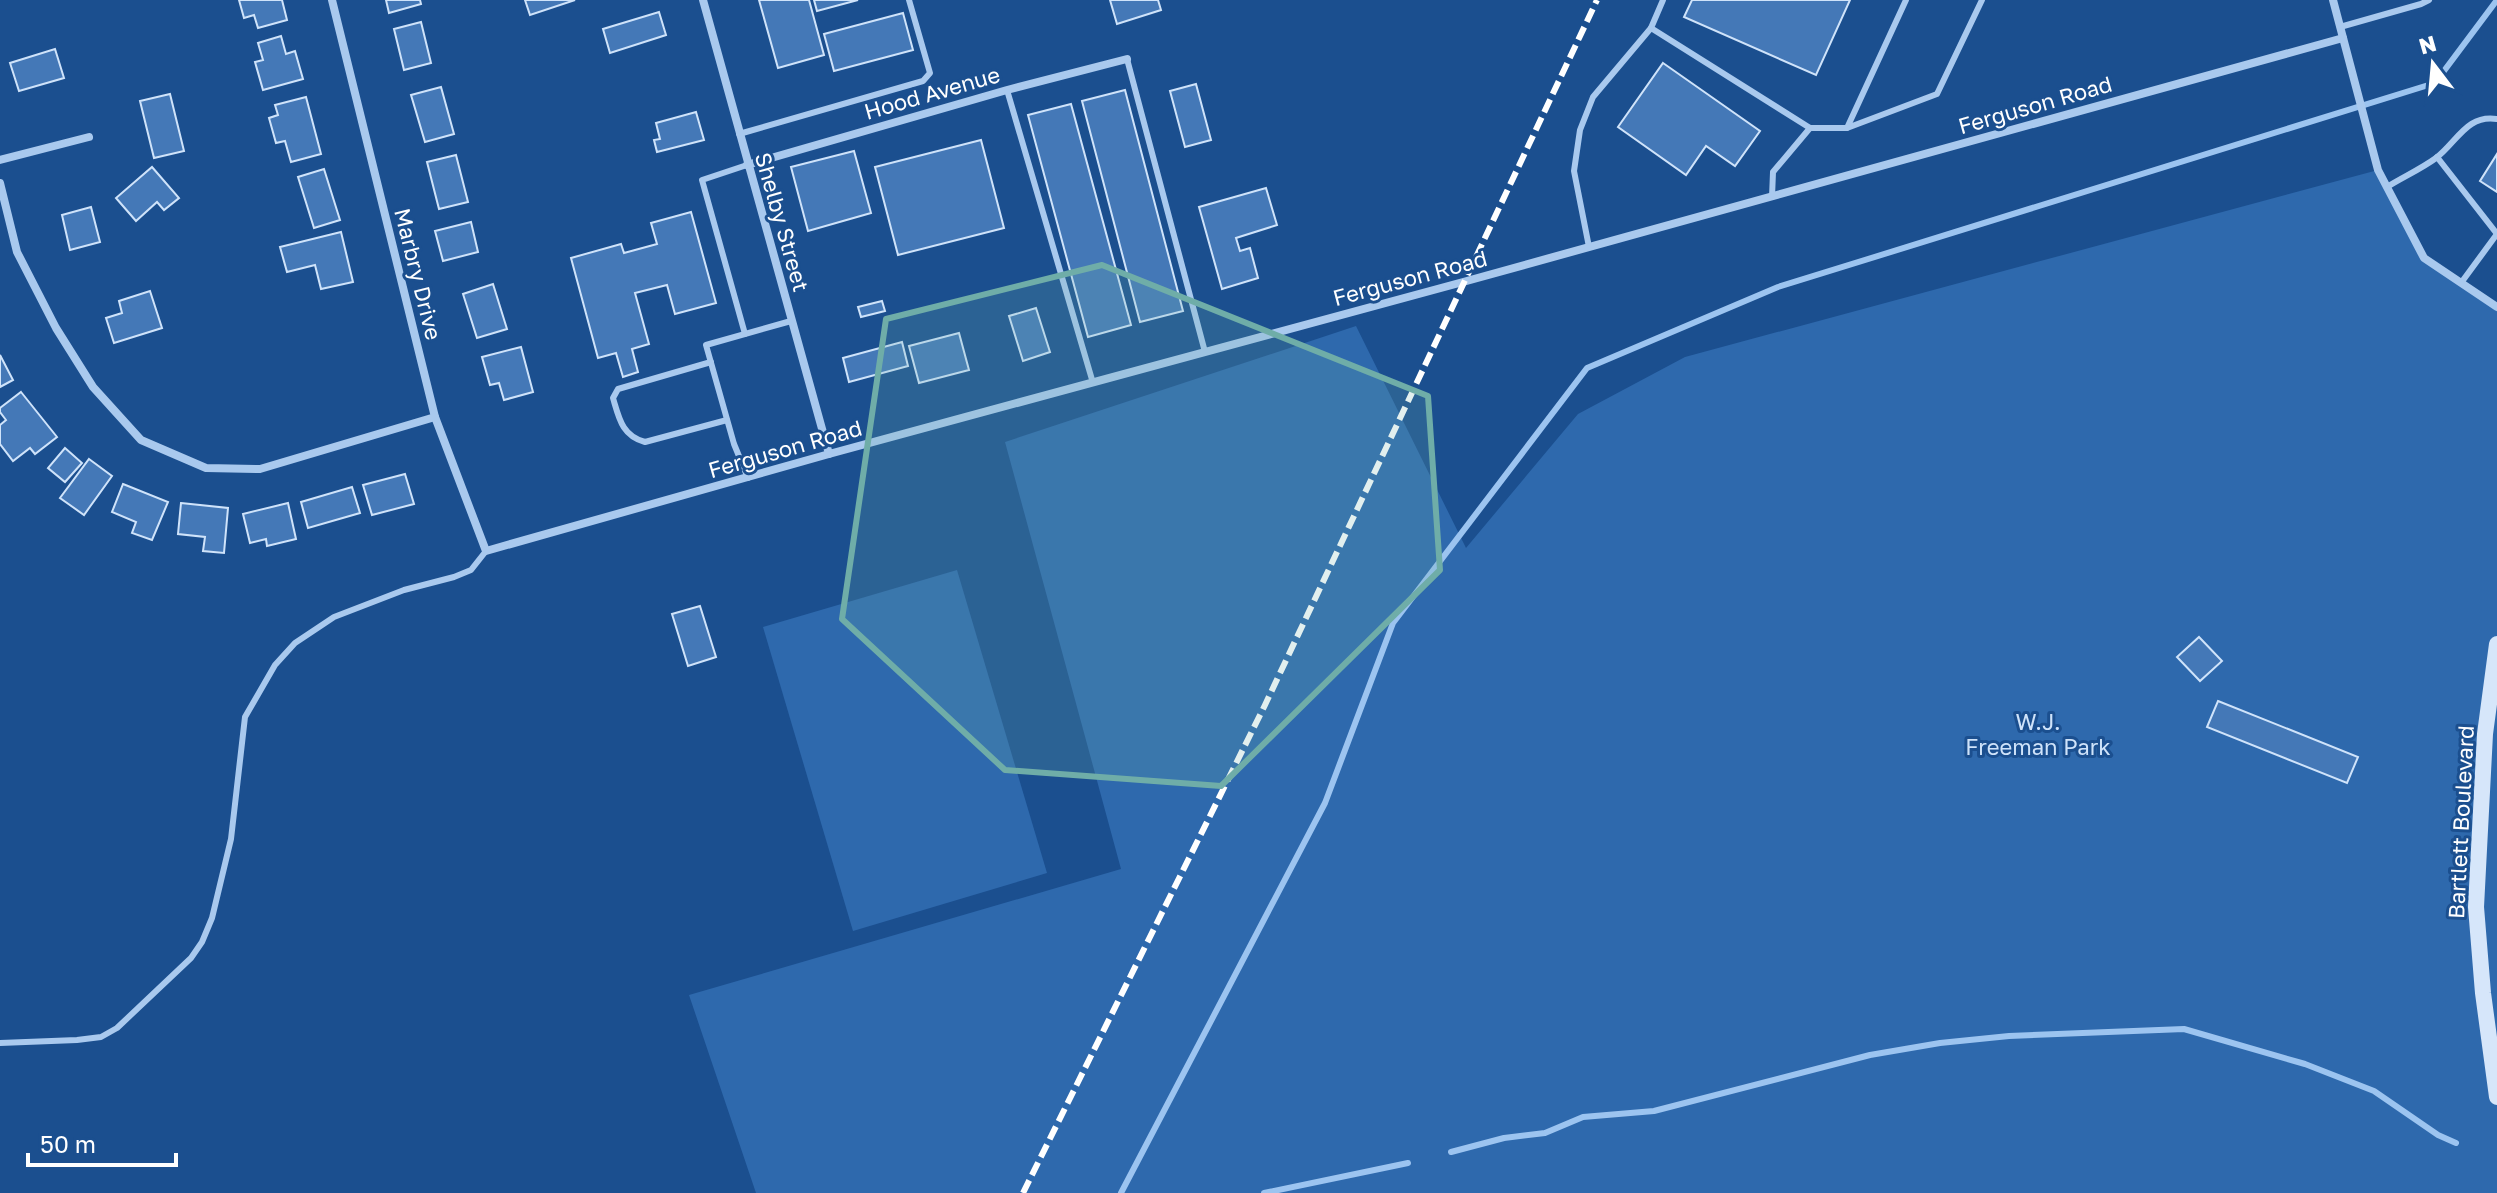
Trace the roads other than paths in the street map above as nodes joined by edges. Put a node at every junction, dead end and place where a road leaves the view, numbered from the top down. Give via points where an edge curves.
1 (332, 0) edge
2 (703, 0) edge
3 (909, 0) edge
4 (1663, 0) edge
5 (1906, 0) edge
6 (1982, 0) edge
7 (2333, 0) edge
8 (2429, 0) edge
9 (2340, 27) junction
10 (1651, 28) junction
11 (2343, 38) junction
12 (1127, 59) joint
13 (1007, 90) junction
14 (2497, 119) edge
15 (1810, 128) junction
16 (1847, 128) junction
17 (739, 134) junction
18 (89, 137) dead end
19 (2437, 157) junction
20 (0, 160) edge
21 (747, 165) junction
22 (0, 183) edge
23 (2387, 187) junction
24 (1772, 197) junction
25 (2497, 234) edge
26 (1589, 247) junction
27 (2461, 283) junction
28 (2497, 307) edge
29 (791, 321) junction
30 (745, 334) junction
31 (1205, 352) junction
32 (711, 362) junction
33 (1093, 383) junction
34 (435, 417) junction
35 (727, 420) junction
36 (829, 454) junction
37 (748, 478) junction
38 (486, 551) junction
39 (2497, 644) edge
40 (0, 1043) edge
41 (2497, 1097) edge

1 - 34 street, Marbry Drive
2 - 17 street, Shelby Street
3 - 17 lane via 930,73 923,81
4 - 10 lane
5 - 16 lane
6 - 16 lane via 1937,94
7 - 9 street
8 - 9 lane
9 - 11 street
10 - 15 lane
10 - 26 lane via 1593,97 1580,130 1574,171
11 - 23 street
11 - 24 street, Ferguson Road
12 - 13 street, Hood Avenue
12 - 31 lane
13 - 21 street, Hood Avenue
13 - 33 lane
14 - 19 lane via 2470,123
15 - 16 lane
15 - 24 lane via 1773,172
17 - 21 street, Shelby Street
18 - 20 street
19 - 23 lane
19 - 25 lane
21 - 29 street, Shelby Street
21 - 30 lane via 702,180
22 - 34 street via 17,252 56,328 93,387 141,440 206,468 260,469
23 - 27 street via 2424,258
24 - 26 street, Ferguson Road
25 - 27 lane
26 - 31 street, Ferguson Road
27 - 28 street
29 - 30 lane
29 - 36 street, Shelby Street
30 - 32 lane via 706,345
31 - 33 street, Ferguson Road
32 - 35 lane
32 - 35 lane via 618,389 613,398 622,427 633,439 645,442
33 - 36 street, Ferguson Road
34 - 38 street, Marbry Drive
35 - 37 lane
36 - 37 street, Ferguson Road
37 - 38 street, Ferguson Road
38 - 40 lane via 471,570 334,617 295,643 275,665 245,717 231,839 212,918 191,958 101,1037
39 - 41 main road, Bartlett Boulevard via 2485,734 2476,907

